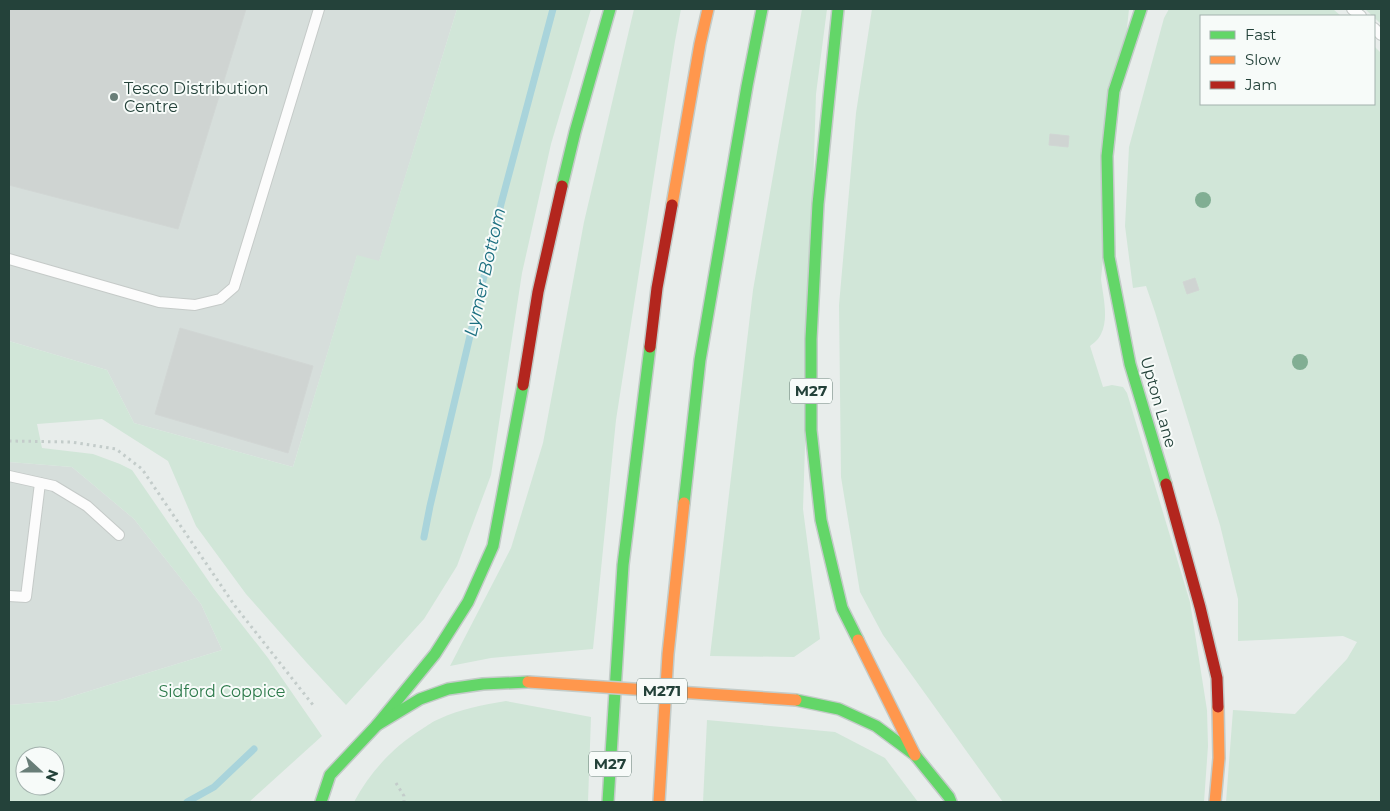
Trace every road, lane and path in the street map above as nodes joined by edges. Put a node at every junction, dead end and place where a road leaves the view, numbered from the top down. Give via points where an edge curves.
1 (319, 9) edge
2 (610, 9) edge
3 (708, 9) edge
4 (762, 9) edge
5 (838, 9) edge
6 (1141, 9) edge
7 (9, 260) edge
8 (9, 441) edge
9 (9, 476) edge
10 (40, 483) junction
11 (119, 535) dead end
12 (9, 596) edge
13 (313, 705) dead end
14 (377, 725) junction
15 (915, 754) junction
16 (330, 775) junction
17 (396, 783) dead end
18 (311, 791) dead end
19 (951, 800) edge
20 (321, 802) edge
21 (404, 802) edge
22 (608, 802) edge
23 (660, 802) edge
24 (1215, 802) edge

1 - 7 lane via 234,287 220,299 195,305 159,302
2 - 14 main road via 575,132 538,292 493,546 468,602 440,646
3 - 22 main road, M27 via 657,288 622,565
4 - 23 main road via 700,360 668,654
5 - 15 main road, M27 via 818,204 811,339 811,430 821,520 842,608
6 - 24 main road, Upton Lane via 1114,91 1107,156 1109,257 1130,364 1172,504 1217,678 1220,758
8 - 13 path via 70,442 116,449 142,469 236,606
9 - 10 lane
10 - 11 lane via 54,486 87,506
10 - 12 lane via 26,597
14 - 15 main road, M271, bridge via 420,698 448,689 528,682 796,700 839,709 876,726
14 - 16 main road, M271
15 - 19 main road, M271
16 - 18 main road, M271
16 - 20 main road, M271
17 - 21 path

